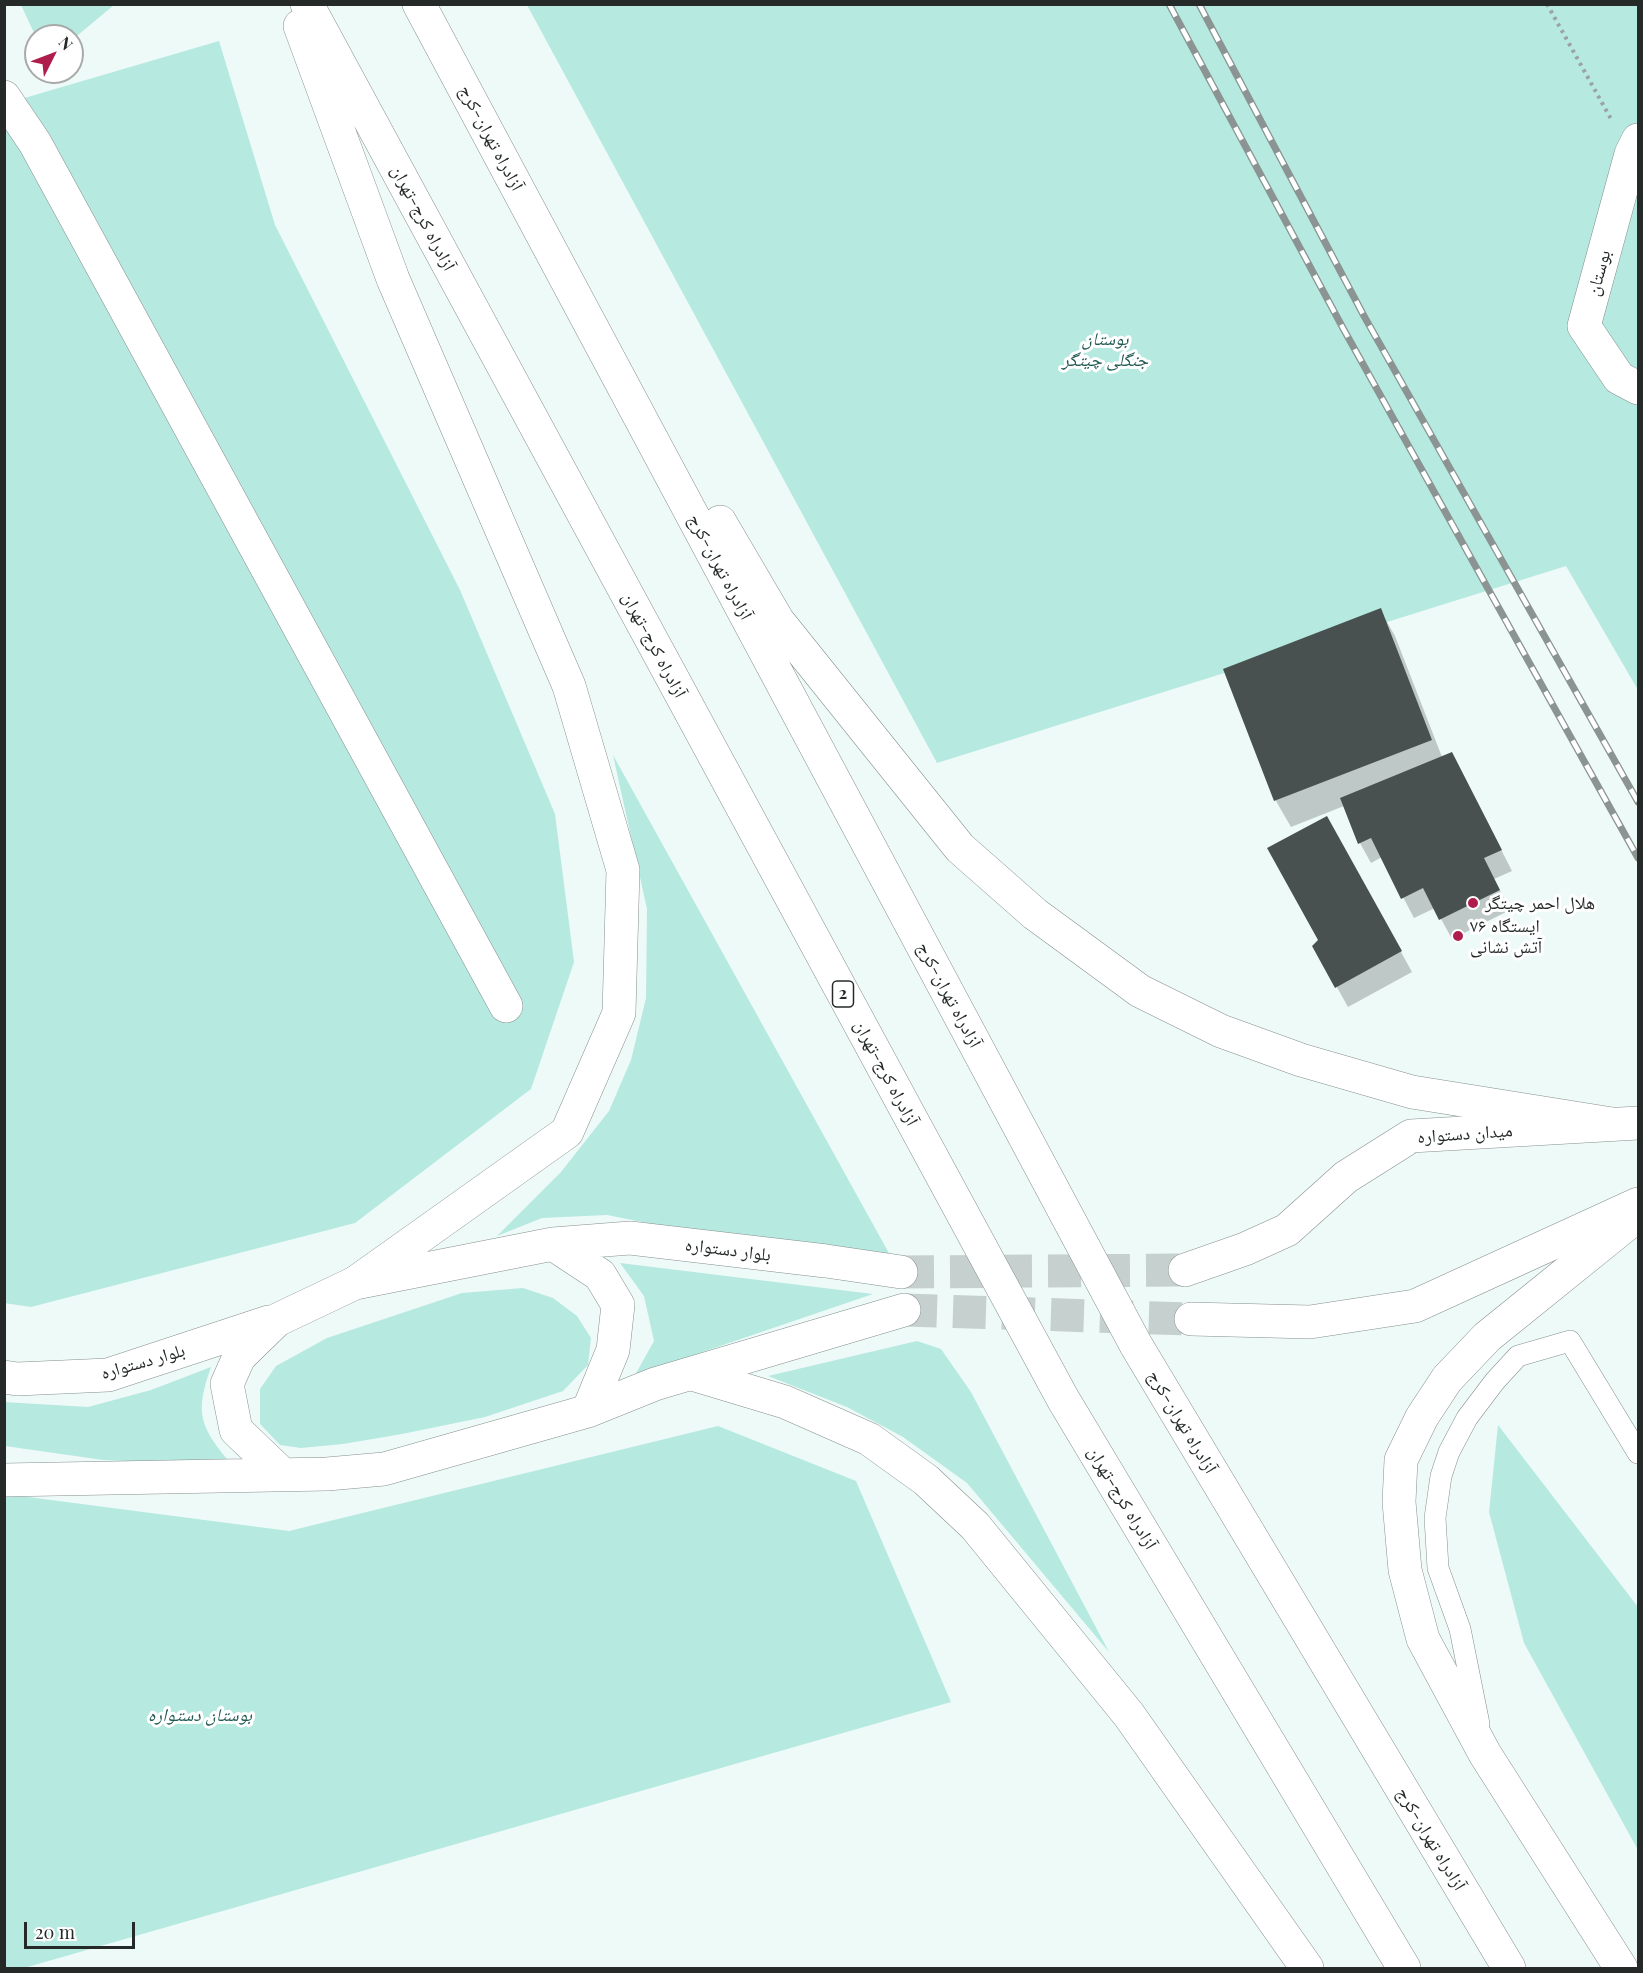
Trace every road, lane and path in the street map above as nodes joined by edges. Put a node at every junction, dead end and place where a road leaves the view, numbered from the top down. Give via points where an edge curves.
1 (292, 4) edge
2 (307, 4) edge
3 (420, 4) edge
4 (1547, 4) edge
5 (4, 98) edge
6 (1635, 147) edge
7 (1638, 388) edge
8 (506, 1006) dead end
9 (1625, 1123) edge
10 (1638, 1204) edge
11 (1638, 1215) edge
12 (553, 1244) junction
13 (1185, 1270) tunnel mouth
14 (901, 1272) tunnel mouth
15 (355, 1283) junction
16 (904, 1310) tunnel mouth
17 (1191, 1319) tunnel mouth
18 (277, 1320) junction
19 (692, 1374) junction
20 (4, 1377) edge
21 (588, 1411) junction
22 (1638, 1453) edge
23 (282, 1474) junction
24 (4, 1480) edge
25 (1485, 1754) junction
26 (1307, 1968) edge
27 (1404, 1968) edge
28 (1509, 1968) edge
29 (1621, 1968) edge

1 - 15 main road via 393,279 569,686 624,870 620,1013 567,1132
2 - 27 main road, آزادراه کرج-تهران / 2 via 1063,1399
3 - 9 main road via 778,621 960,848 1035,914 1140,991 1221,1031 1301,1060 1412,1092
3 - 28 main road, آزادراه تهران-کرج via 1136,1345
4 - 6 path
5 - 8 main road via 35,143
6 - 7 main road, بوستان via 1584,326 1619,378
9 - 13 main road, میدان دستواره via 1411,1136 1346,1177 1287,1230
10 - 17 main road via 1415,1306 1310,1322
11 - 25 main road via 1487,1337 1447,1378 1401,1460 1405,1570 1423,1639
12 - 14 main road, بلوار دستواره via 630,1238
12 - 15 main road, بلوار دستواره
12 - 21 main road via 600,1275 618,1305 613,1350
15 - 18 main road
16 - 19 main road
18 - 20 main road, بلوار دستواره via 108,1375
18 - 23 main road via 239,1357 227,1384 236,1430
19 - 21 main road
19 - 26 main road via 785,1402 869,1439 926,1480 975,1526 1129,1715
21 - 23 main road via 384,1469
22 - 25 lane via 1570,1341 1518,1356 1467,1418 1449,1452 1435,1518 1438,1568 1460,1629
23 - 24 main road
25 - 29 main road

